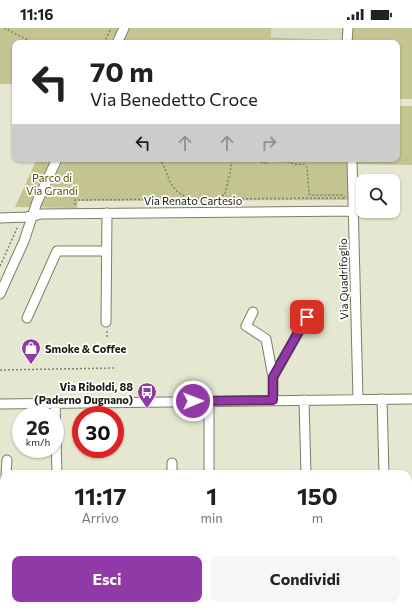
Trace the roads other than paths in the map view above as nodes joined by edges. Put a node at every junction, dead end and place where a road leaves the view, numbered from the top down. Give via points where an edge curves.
1 (118, 28) edge
2 (124, 28) edge
3 (348, 28) edge
4 (112, 40) edge
5 (118, 40) edge
6 (348, 40) edge
7 (56, 162) edge
8 (62, 162) edge
9 (352, 162) edge
10 (354, 211) junction
11 (107, 213) junction
12 (33, 216) junction
13 (0, 218) edge
14 (106, 251) junction
15 (0, 282) edge
16 (0, 294) edge
17 (253, 312) dead end
18 (307, 317) dead end
19 (27, 318) dead end
20 (106, 322) dead end
21 (273, 377) junction
22 (358, 399) junction
23 (382, 399) junction
24 (412, 399) edge
25 (273, 400) junction
26 (304, 400) junction
27 (209, 401) junction
28 (55, 403) junction
29 (0, 404) edge
30 (8, 460) dead end
31 (172, 463) dead end
32 (7, 470) edge
33 (57, 470) edge
34 (172, 470) edge
35 (209, 470) edge
36 (306, 470) edge
37 (384, 470) edge

1 - 4 street
2 - 5 street
3 - 6 street
7 - 12 street
8 - 12 street
9 - 10 street, Via Quadrifoglio
10 - 11 street, Via Renato Cartesio
10 - 22 street, Via Quadrifoglio
11 - 12 street, Via Renato Cartesio
11 - 14 street
12 - 13 street, Via Renato Cartesio
12 - 15 street
12 - 16 street
14 - 19 street via 57,251
14 - 20 street
17 - 21 street via 246,326 266,339
18 - 21 street
21 - 25 street
22 - 23 street
22 - 26 street
23 - 24 street
23 - 37 street
25 - 26 street
25 - 27 street
26 - 36 street
27 - 28 street
27 - 35 street
28 - 29 street
28 - 33 street
30 - 32 street
31 - 34 street

